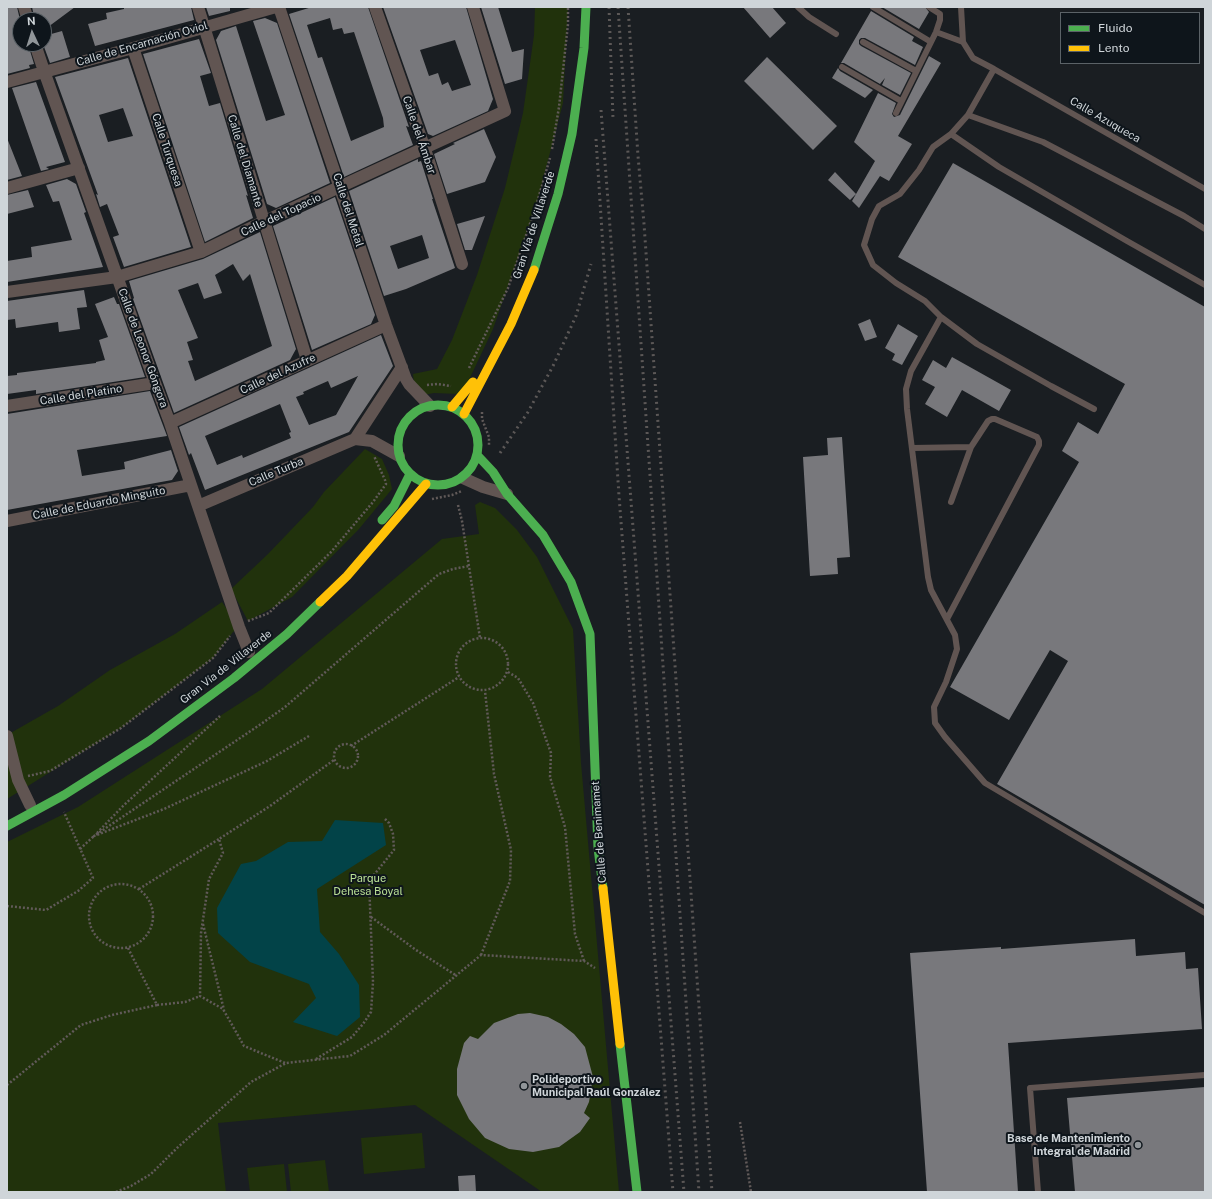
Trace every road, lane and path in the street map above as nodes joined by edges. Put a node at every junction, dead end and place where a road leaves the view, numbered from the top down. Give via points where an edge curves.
1 (198, 7) edge
2 (278, 7) edge
3 (375, 7) edge
4 (473, 7) edge
5 (568, 7) edge
6 (579, 7) edge
7 (586, 7) edge
8 (798, 7) edge
9 (873, 7) edge
10 (929, 7) edge
11 (961, 7) edge
12 (204, 27) junction
13 (936, 32) junction
14 (836, 34) dead end
15 (863, 42) dead end
16 (930, 42) junction
17 (963, 42) junction
18 (133, 48) junction
19 (38, 52) edge
20 (842, 67) dead end
21 (994, 69) junction
22 (44, 71) junction
23 (916, 71) junction
24 (7, 82) edge
25 (902, 101) junction
26 (896, 112) dead end
27 (968, 115) junction
28 (950, 134) junction
29 (425, 149) junction
30 (79, 168) junction
31 (340, 187) junction
32 (7, 188) edge
33 (1205, 190) edge
34 (263, 222) junction
35 (1205, 229) edge
36 (201, 252) junction
37 (462, 264) dead end
38 (117, 277) junction
39 (1205, 285) edge
40 (7, 292) edge
41 (941, 317) junction
42 (386, 325) junction
43 (307, 360) junction
44 (402, 367) junction
45 (469, 369) dead end
46 (155, 383) junction
47 (409, 384) junction
48 (457, 384) dead end
49 (7, 406) edge
50 (430, 406) junction
51 (452, 407) junction
52 (1094, 408) dead end
53 (482, 409) dead end
54 (464, 414) junction
55 (170, 423) junction
56 (355, 439) junction
57 (971, 447) junction
58 (489, 448) dead end
59 (912, 448) junction
60 (373, 454) dead end
61 (399, 456) junction
62 (478, 456) junction
63 (410, 474) junction
64 (463, 478) junction
65 (426, 484) junction
66 (191, 485) junction
67 (508, 494) junction
68 (951, 502) dead end
69 (458, 505) dead end
70 (198, 506) junction
71 (7, 521) edge
72 (375, 529) dead end
73 (469, 566) junction
74 (947, 619) junction
75 (248, 621) dead end
76 (233, 632) dead end
77 (480, 638) junction
78 (249, 652) dead end
79 (508, 672) junction
80 (459, 677) junction
81 (485, 691) junction
82 (220, 716) dead end
83 (7, 736) edge
84 (309, 736) dead end
85 (125, 746) dead end
86 (351, 746) junction
87 (334, 760) junction
88 (26, 776) dead end
89 (30, 805) junction
90 (64, 812) dead end
91 (7, 816) edge
92 (385, 819) dead end
93 (7, 826) edge
94 (94, 836) junction
95 (219, 839) junction
96 (80, 848) junction
97 (139, 889) junction
98 (7, 906) edge
99 (1205, 913) edge
100 (371, 917) junction
101 (202, 922) junction
102 (128, 948) junction
103 (481, 955) junction
104 (584, 961) junction
105 (595, 968) dead end
106 (457, 976) junction
107 (200, 996) junction
108 (157, 1005) junction
109 (224, 1012) junction
110 (313, 1060) junction
111 (286, 1063) junction
112 (1205, 1076) edge
113 (7, 1085) edge
114 (740, 1122) dead end
115 (116, 1192) edge
116 (637, 1192) edge
117 (751, 1192) edge
118 (1038, 1192) edge

1 - 12 street, Calle del Diamante
2 - 12 street, Calle de Encarnación Oviol
2 - 31 street, Calle del Metal
3 - 29 street, Calle del Ámbar
4 - 29 street, Calle del Topacio via 505,111
5 - 45 path via 551,152 508,288
6 - 51 street, Gran Vía de Villaverde via 568,133 555,192 532,262 472,385
7 - 54 street, Gran Vía de Villaverde via 584,48 572,134 558,194 537,262 511,324
8 - 14 lane
9 - 16 lane
10 - 13 lane via 940,14
11 - 17 lane
12 - 18 street, Calle de Encarnación Oviol
12 - 34 street, Calle del Diamante
13 - 16 lane
13 - 17 lane
15 - 23 lane
16 - 23 lane
17 - 21 lane, Calle Azuqueca via 973,58
18 - 22 street, Calle de Encarnación Oviol
18 - 36 street, Calle Turquesa
19 - 22 street, Calle de Leonor Góngora
20 - 25 lane
21 - 27 lane
21 - 33 lane, Calle Azuqueca
22 - 24 street, Calle de Encarnación Oviol
22 - 30 street, Calle de Leonor Góngora
23 - 25 lane
25 - 26 lane
27 - 28 lane
27 - 35 lane via 1043,142
28 - 39 lane via 999,167
28 - 41 lane via 933,147 900,194 879,206 864,245 873,265 925,301
29 - 31 street, Calle del Topacio
29 - 37 street, Calle del Ámbar
30 - 32 street
30 - 38 street, Calle de Leonor Góngora
31 - 34 street, Calle del Topacio
31 - 42 street, Calle del Metal
34 - 36 street, Calle del Topacio
34 - 43 street, Calle del Diamante
36 - 38 street, Calle del Topacio
38 - 40 street, Calle del Topacio
38 - 46 street, Calle de Leonor Góngora
41 - 52 lane via 977,344
41 - 59 lane via 911,371 906,389
42 - 43 street, Calle del Azufre
42 - 44 street, Calle del Metal
43 - 55 street, Calle del Azufre
44 - 47 street, Calle del Metal
44 - 56 street
46 - 49 street, Calle del Platino
46 - 55 street, Calle de Leonor Góngora
47 - 48 path
47 - 50 street, Calle del Metal
50 - 51 street
50 - 61 street via 418,410 400,430 397,443
51 - 54 street
53 - 58 path
54 - 62 street via 472,422 477,433
55 - 66 street, Calle de Leonor Góngora
56 - 61 street via 372,441
56 - 70 street, Calle Turba
57 - 59 lane
57 - 68 lane
57 - 74 lane via 992,419 1039,441
59 - 74 lane via 930,590
60 - 75 path via 386,484 373,502 331,552 269,613
61 - 63 street
62 - 64 street
62 - 67 street, Calle de Benimamet
63 - 65 street
63 - 72 street via 394,506
64 - 65 street via 452,484
64 - 67 street
65 - 93 street, Gran Vía de Villaverde via 347,576 287,634 234,678 149,741 64,795
66 - 70 street, Calle de Leonor Góngora
66 - 71 street, Calle de Eduardo Minguito
67 - 116 street, Calle de Benimamet via 543,535 571,582 590,634 598,848
69 - 73 path
70 - 78 street, Calle de Leonor Góngora
73 - 77 path
73 - 94 path via 439,574 285,707
74 - 99 lane via 955,635 956,649 946,682 934,707 935,723 945,738 985,783
76 - 88 path via 213,658 121,728 50,771
77 - 79 path via 488,638 503,647 509,663
77 - 80 path via 471,640 459,652 456,660
79 - 81 path via 499,685
79 - 104 path via 518,678 533,703 551,753 550,777 565,827 575,934
80 - 81 path via 470,688
80 - 86 path
81 - 103 path via 494,774 511,850 510,882
82 - 94 path
83 - 89 street via 18,780
84 - 94 path via 267,761 164,809
85 - 89 street via 61,789
86 - 87 path via 344,745 337,749
86 - 87 path via 358,755 354,766 342,768
87 - 95 path
89 - 91 street
90 - 96 path
92 - 100 path via 393,834 394,850 368,881
94 - 96 path
95 - 97 path
95 - 101 path via 224,853 209,879
96 - 98 path via 93,878 78,891 46,910
97 - 102 path via 147,896 154,917 146,937
97 - 102 path via 118,884 108,887 99,893 89,911 92,932 99,940 118,949
100 - 106 path
100 - 110 path via 371,1012 352,1037
101 - 107 path
101 - 109 path
102 - 108 path
103 - 104 path
103 - 106 path
104 - 105 path
106 - 110 path via 384,1035 350,1056
107 - 108 path via 185,1002
107 - 109 path
108 - 113 path via 81,1025
109 - 111 path via 244,1046
110 - 111 path
111 - 115 path via 251,1082 151,1174
112 - 118 lane via 1030,1088
114 - 117 path

